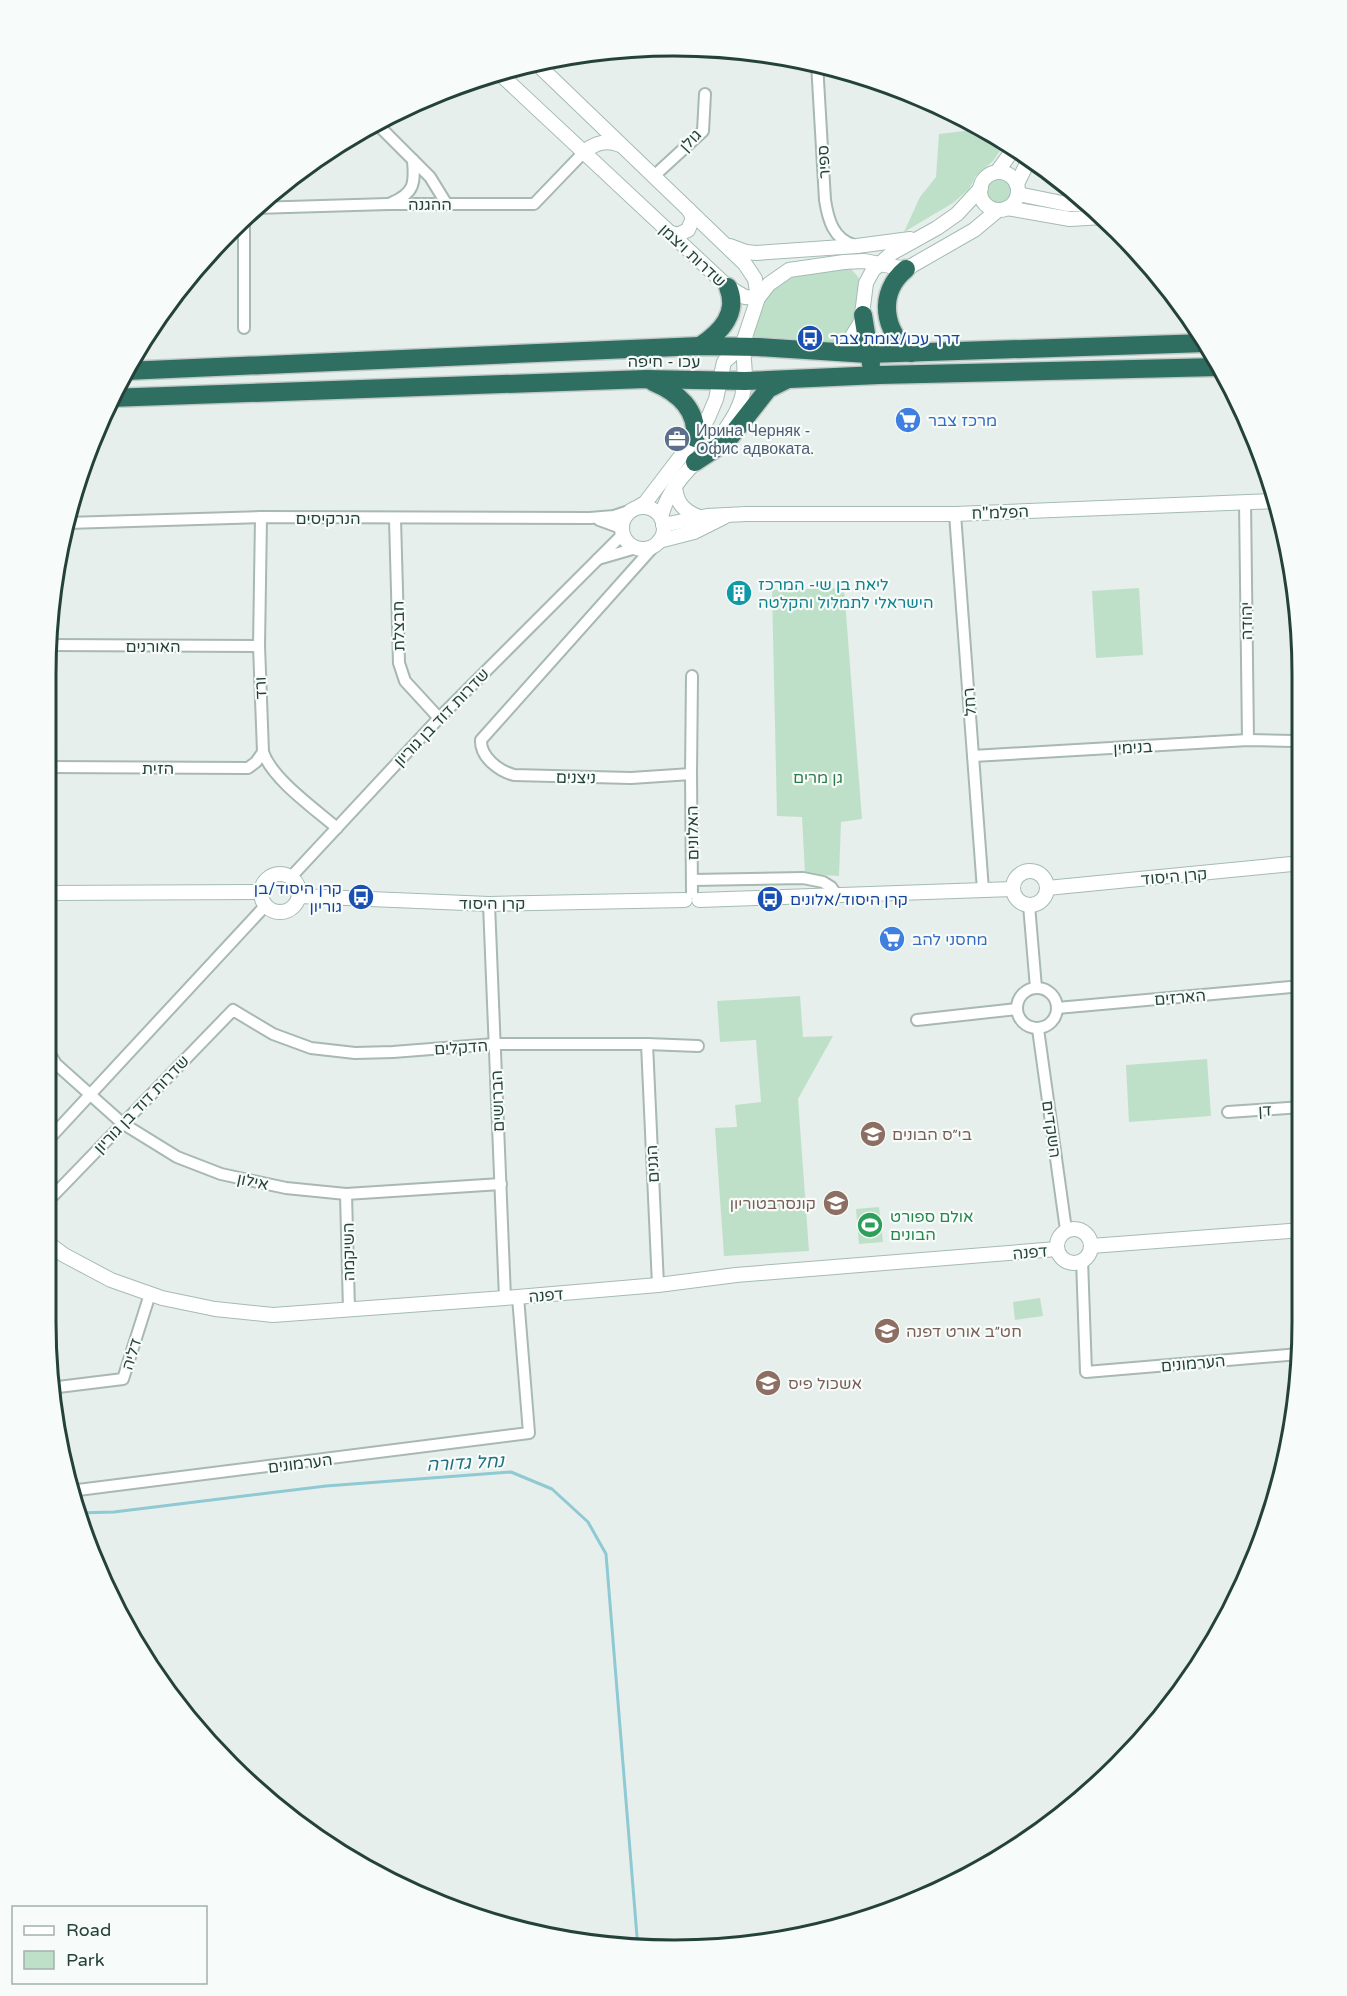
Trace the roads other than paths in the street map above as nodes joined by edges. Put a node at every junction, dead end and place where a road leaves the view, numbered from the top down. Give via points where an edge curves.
1 (543, 70) edge
2 (818, 73) edge
3 (506, 79) edge
4 (705, 94) dead end
5 (382, 129) edge
6 (622, 146) junction
7 (584, 152) junction
8 (1009, 155) edge
9 (413, 160) junction
10 (1026, 166) edge
11 (997, 172) junction
12 (654, 176) junction
13 (981, 188) junction
14 (1017, 189) junction
15 (446, 203) junction
16 (388, 204) junction
17 (1075, 204) edge
18 (268, 208) edge
19 (1002, 209) junction
20 (689, 210) junction
21 (1091, 218) edge
22 (244, 230) edge
23 (669, 232) junction
24 (923, 235) junction
25 (725, 244) junction
26 (857, 246) junction
27 (844, 262) junction
28 (879, 264) junction
29 (906, 270) junction
30 (866, 283) junction
31 (728, 287) junction
32 (758, 298) junction
33 (863, 315) junction
34 (244, 328) dead end
35 (1195, 343) edge
36 (700, 346) junction
37 (742, 346) junction
38 (842, 352) junction
39 (911, 352) junction
40 (868, 354) junction
41 (1210, 367) edge
42 (135, 371) edge
43 (879, 375) junction
44 (646, 379) junction
45 (788, 379) junction
46 (720, 380) junction
47 (745, 381) junction
48 (120, 398) edge
49 (695, 438) junction
50 (696, 462) junction
51 (675, 486) junction
52 (1266, 501) edge
53 (1245, 502) junction
54 (634, 509) junction
55 (955, 514) junction
56 (725, 516) junction
57 (699, 517) junction
58 (261, 518) junction
59 (590, 518) junction
60 (396, 519) junction
61 (662, 521) junction
62 (75, 523) edge
63 (622, 531) junction
64 (657, 543) junction
65 (636, 548) junction
66 (596, 560) junction
67 (57, 645) edge
68 (259, 646) junction
69 (692, 676) dead end
70 (439, 718) junction
71 (1248, 740) junction
72 (1292, 741) edge
73 (263, 752) junction
74 (973, 756) junction
75 (56, 767) edge
76 (691, 774) junction
77 (337, 828) junction
78 (1292, 864) edge
79 (291, 877) junction
80 (1047, 888) junction
81 (1013, 889) junction
82 (983, 890) junction
83 (56, 893) edge
84 (692, 893) junction
85 (836, 894) junction
86 (299, 896) junction
87 (264, 899) junction
88 (489, 904) junction
89 (1029, 905) junction
90 (1292, 987) edge
91 (1036, 988) junction
92 (1057, 1008) junction
93 (1017, 1009) junction
94 (233, 1010) joint
95 (917, 1020) dead end
96 (1038, 1029) junction
97 (495, 1044) junction
98 (647, 1044) junction
99 (698, 1046) dead end
100 (56, 1064) edge
101 (89, 1095) junction
102 (1292, 1108) edge
103 (1228, 1112) dead end
104 (122, 1123) junction
105 (56, 1131) edge
106 (501, 1184) junction
107 (56, 1193) edge
108 (346, 1194) junction
109 (1066, 1230) junction
110 (1292, 1231) edge
111 (1090, 1246) junction
112 (56, 1249) edge
113 (1057, 1249) junction
114 (1082, 1260) junction
115 (658, 1285) junction
116 (150, 1294) junction
117 (512, 1298) junction
118 (349, 1310) junction
119 (1290, 1355) edge
120 (59, 1387) edge
121 (530, 1433) joint
122 (79, 1490) edge

1 - 6 street, שדרות ויצמן
2 - 26 street, ספיר via 827,213 837,235
3 - 7 street, שדרות ויצמן
4 - 12 street, גולן via 703,131
5 - 9 street
6 - 7 street via 602,142
6 - 12 street, שדרות ויצמן
7 - 15 street, ההגנה via 534,204
7 - 23 street, שדרות ויצמן
8 - 11 street
9 - 15 street via 430,177
9 - 16 street via 415,181 409,192
10 - 14 street
11 - 13 street via 986,177
11 - 14 street via 1009,175
12 - 20 street, שדרות ויצמן
13 - 19 street via 983,200 992,208
13 - 24 street via 957,214
14 - 17 street
14 - 19 street via 1014,202
15 - 16 street, ההגנה
16 - 18 street, ההגנה
19 - 21 street
19 - 29 street
20 - 23 street via 693,218 688,230 681,234
20 - 25 street, שדרות ויצמן
22 - 34 street
23 - 31 street, שדרות ויצמן
24 - 26 street
24 - 28 street
25 - 26 street via 756,253
25 - 32 street, שדרות ויצמן via 751,271
27 - 28 street
27 - 30 street via 857,269
27 - 32 street via 789,270 769,284
28 - 29 street
28 - 30 street
29 - 39 highway via 892,285 886,312 895,334
30 - 33 street
31 - 32 street, שדרות ויצמן via 745,297
31 - 36 highway via 732,303 729,316 717,334
32 - 37 street
33 - 38 street
33 - 40 highway
35 - 39 highway, עכו - חיפה
36 - 37 highway, עכו - חיפה
36 - 42 highway, עכו - חיפה
37 - 38 highway, עכו - חיפה
37 - 46 street via 724,362
37 - 47 street
38 - 40 highway, עכו - חיפה
39 - 40 highway, עכו - חיפה
40 - 43 highway
41 - 43 highway, עכו - חיפה
43 - 45 highway, עכו - חיפה
44 - 46 highway, עכו - חיפה
44 - 48 highway, עכו - חיפה
44 - 49 highway via 684,400 693,419
45 - 47 highway, עכו - חיפה
45 - 50 highway via 768,389 731,436
46 - 47 highway, עכו - חיפה
46 - 49 street via 713,409
47 - 50 street via 737,410 724,432
49 - 54 street via 645,503
50 - 51 street
51 - 57 street via 685,511
51 - 61 street via 665,504
52 - 53 street, הפלמ"ח
53 - 55 street, הפלמ"ח
53 - 71 street, יהודה
54 - 59 street, הנרקיסים
54 - 61 street via 647,507
54 - 63 street via 625,516
55 - 56 street, הפלמ"ח
55 - 74 street, רחל
56 - 57 street, הפלמ"ח
56 - 64 street, הפלמ"ח via 694,532
57 - 61 street, הפלמ"ח
58 - 60 street, הנרקיסים
58 - 62 street, הנרקיסים
58 - 68 street, ורד
59 - 60 street, הנרקיסים
59 - 63 street, הנרקיסים via 613,524
60 - 70 street, חבצלת via 399,663 413,691
61 - 64 street via 664,531
63 - 65 street via 625,540
63 - 66 street, שדרות דוד בן גוריון
64 - 65 street
64 - 76 street, ניצנים via 480,740 480,745 496,767 514,775 630,778
65 - 66 street, שדרות דוד בן גוריון
66 - 70 street, שדרות דוד בן גוריון
67 - 68 street, האורנים
68 - 73 street, ורד
69 - 76 street, האלונים
70 - 77 street, שדרות דוד בן גוריון
71 - 72 street, בנימין
71 - 74 street, בנימין
73 - 75 street, הזית via 248,768
73 - 77 street via 279,777
74 - 82 street, רחל
76 - 84 street, האלונים
77 - 79 street, שדרות דוד בן גוריון
78 - 80 street, קרן היסוד
79 - 86 street
79 - 87 street via 280,874 269,878
80 - 81 street via 1043,878 1029,871 1015,879
80 - 89 street via 1040,902
81 - 82 street, קרן היסוד
81 - 89 street via 1016,898
82 - 85 street, קרן היסוד
83 - 87 street
84 - 85 street, קרן היסוד
84 - 85 street via 804,878 823,882
84 - 88 street, קרן היסוד
86 - 87 street via 294,906 283,912 271,909
86 - 88 street, קרן היסוד
87 - 101 street
88 - 97 street, הברושים
89 - 91 street
90 - 92 street, הארזים
91 - 92 street via 1052,995
91 - 93 street via 1024,993
92 - 96 street via 1050,1024
93 - 95 street
93 - 96 street via 1022,1022
94 - 97 street, הדקלים via 273,1034 311,1048 355,1053
94 - 104 street, שדרות דוד בן גוריון
96 - 109 street, השקדים
97 - 98 street, הדקלים
97 - 106 street, הברושים
98 - 99 street, הדקלים
98 - 115 street, הגנים
100 - 101 street, אילון
101 - 104 street, אילון
101 - 105 street
102 - 103 street, דן
104 - 107 street, שדרות דוד בן גוריון
104 - 108 street, אילון via 177,1156 221,1174 286,1188
106 - 108 street, אילון
106 - 117 street, הברושים
108 - 118 street, השיקמה
109 - 111 street via 1083,1231
109 - 113 street via 1058,1238
110 - 111 street
111 - 114 street
112 - 116 street, דפנה via 111,1280
113 - 114 street via 1067,1261
113 - 115 street, דפנה
114 - 119 street, הערמונים via 1086,1372
115 - 117 street, דפנה
116 - 118 street, דפנה via 215,1309 273,1315
116 - 120 street, דליה via 123,1379
117 - 118 street, דפנה
117 - 121 street, הברושים
121 - 122 street, הערמונים

